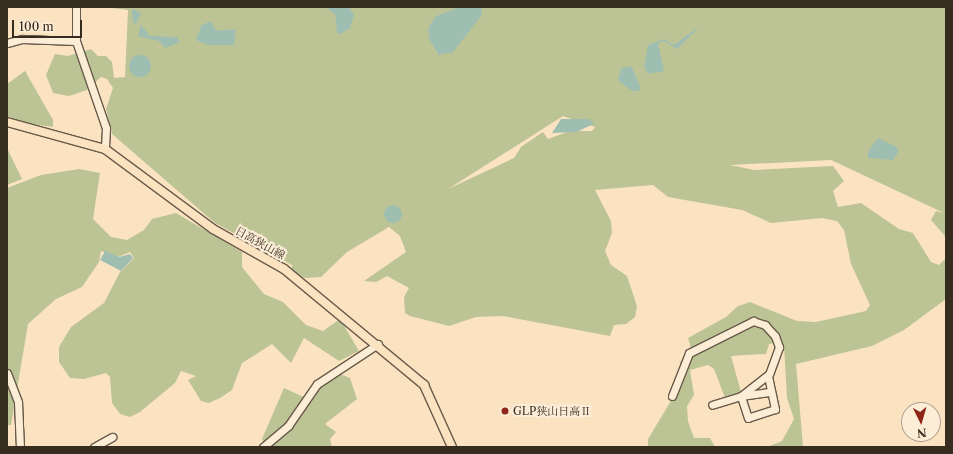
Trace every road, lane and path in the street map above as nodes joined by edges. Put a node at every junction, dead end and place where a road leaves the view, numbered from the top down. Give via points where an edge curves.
1 (76, 7) edge
2 (76, 41) junction
3 (7, 43) edge
4 (7, 122) edge
5 (105, 149) junction
6 (378, 344) junction
7 (7, 373) edge
8 (768, 376) junction
9 (754, 385) junction
10 (771, 392) junction
11 (756, 394) junction
12 (672, 396) dead end
13 (741, 396) junction
14 (712, 405) dead end
15 (112, 437) dead end
16 (20, 447) edge
17 (94, 447) edge
18 (263, 447) edge
19 (452, 447) edge

1 - 2 street
2 - 3 street via 22,39
2 - 5 street via 106,128
4 - 5 main road, 日高狭山線
5 - 6 main road, 日高狭山線 via 213,229 284,269
6 - 18 street via 317,384 288,426
6 - 19 main road, 日高狭山線 via 424,385
7 - 16 street via 18,402
8 - 9 street
8 - 10 street
8 - 12 street via 779,352 778,341 765,325 753,321 689,353
9 - 11 street
9 - 13 street
10 - 11 street
10 - 13 street via 775,409 748,418
11 - 13 street
13 - 14 street
15 - 17 street

